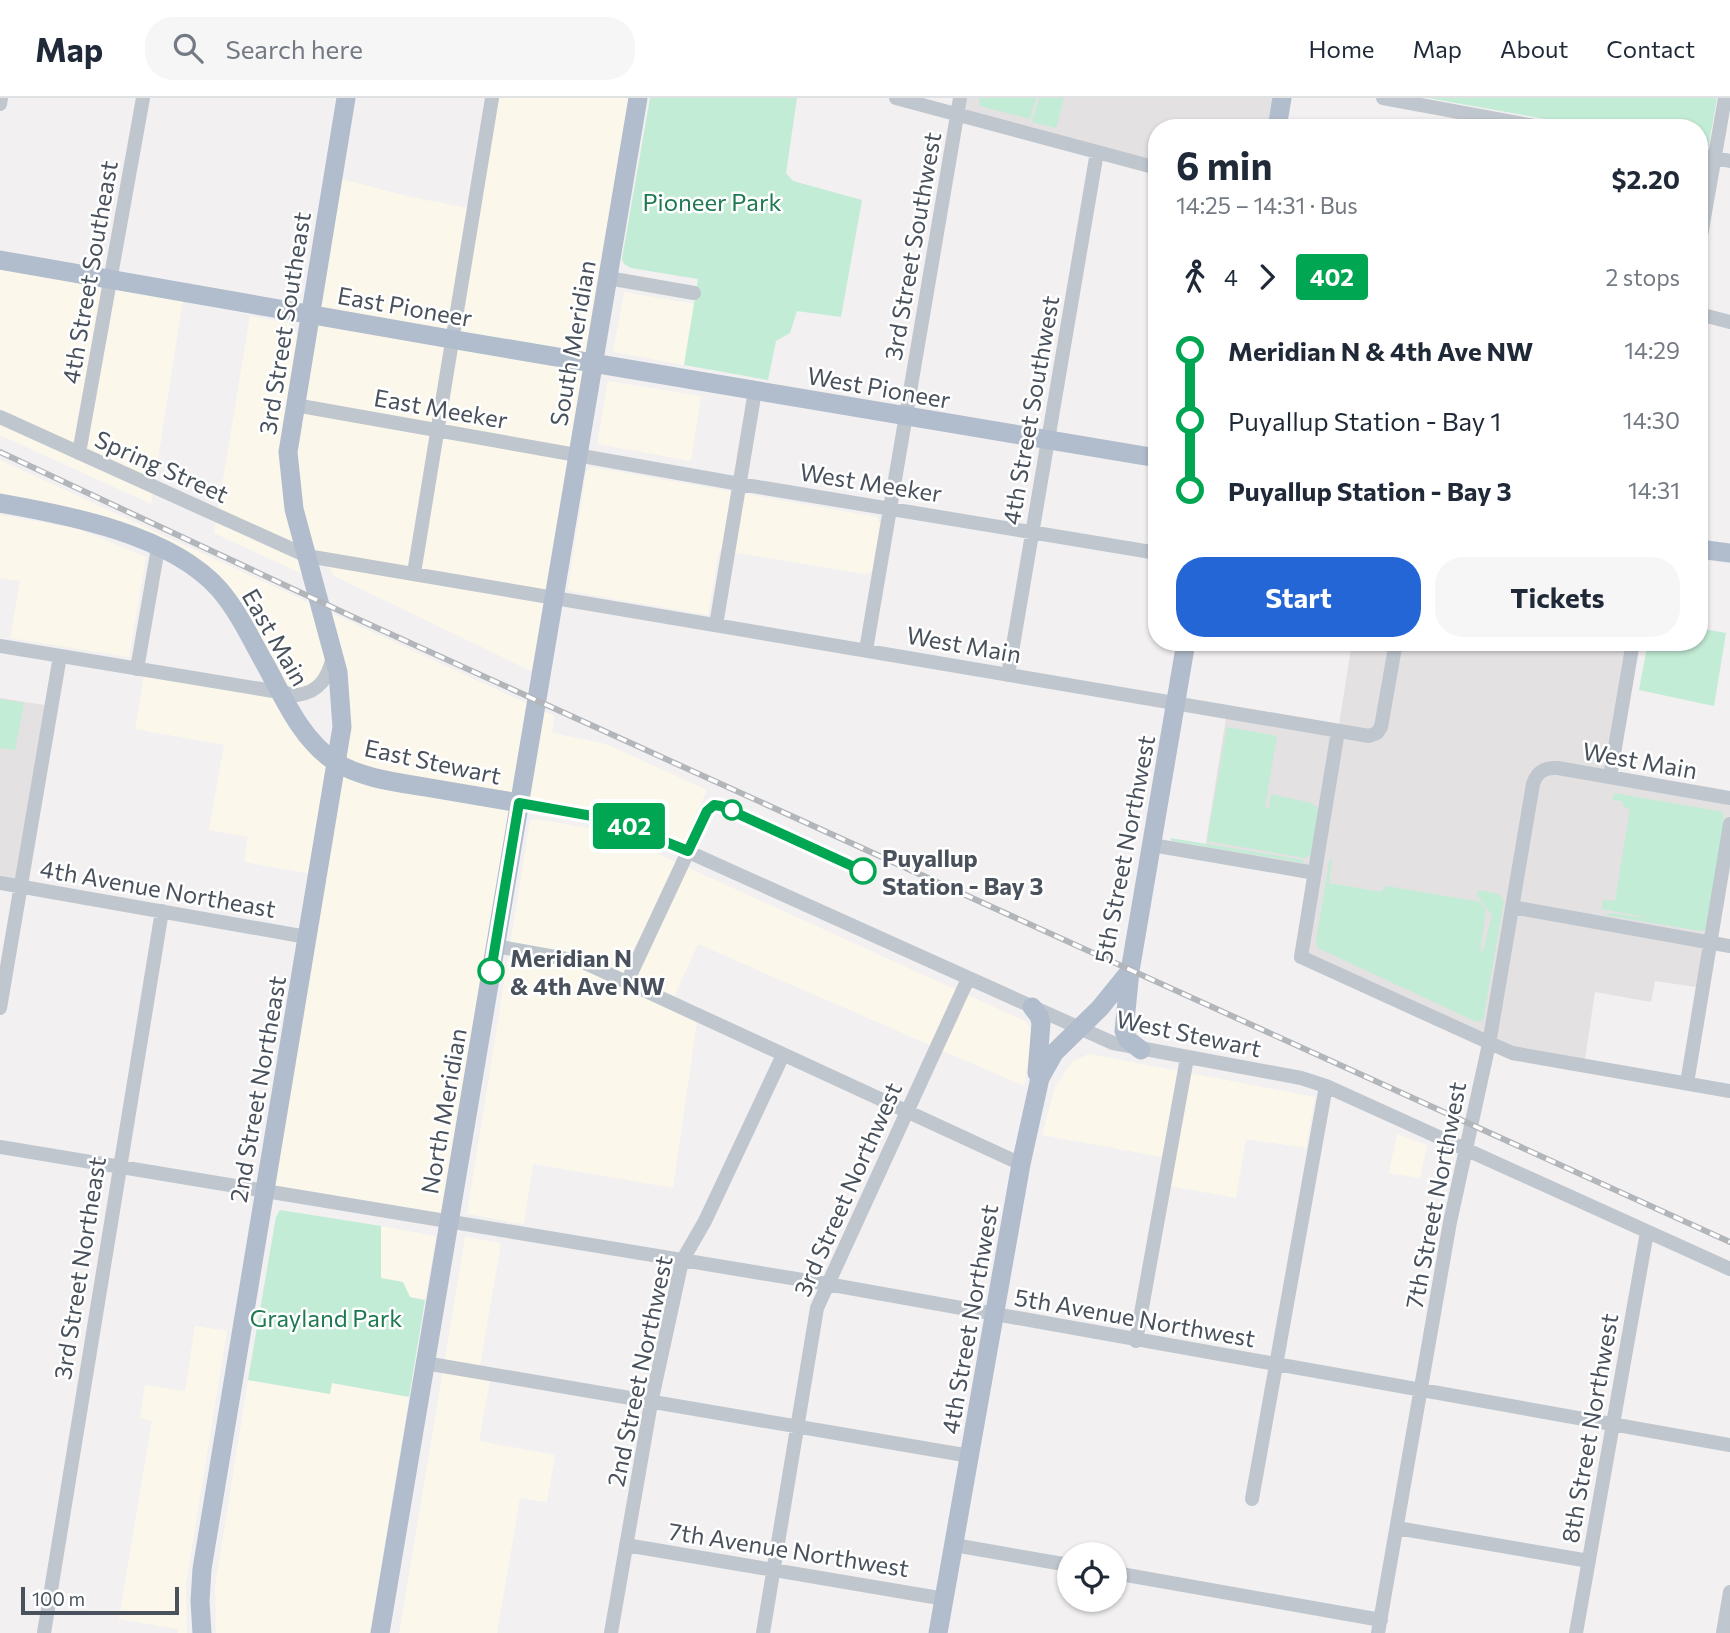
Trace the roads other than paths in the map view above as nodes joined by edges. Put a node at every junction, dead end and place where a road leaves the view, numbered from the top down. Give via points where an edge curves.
1 (1, 98) edge
2 (143, 98) edge
3 (346, 98) edge
4 (492, 98) edge
5 (638, 98) edge
6 (896, 98) edge
7 (960, 98) edge
8 (1282, 98) edge
9 (1382, 98) edge
10 (1725, 98) edge
11 (0, 104) edge
12 (957, 114) junction
13 (1278, 119) edge
14 (1496, 119) edge
15 (1097, 152) junction
16 (1708, 157) edge
17 (1715, 158) junction
18 (1730, 161) edge
19 (1148, 166) edge
20 (1708, 197) edge
21 (0, 260) edge
22 (608, 278) junction
23 (112, 280) junction
24 (694, 293) dead end
25 (310, 314) junction
26 (1708, 316) edge
27 (1730, 322) edge
28 (453, 340) junction
29 (594, 363) junction
30 (755, 391) junction
31 (295, 405) junction
32 (0, 416) edge
33 (906, 417) junction
34 (438, 431) junction
35 (1048, 440) junction
36 (79, 453) junction
37 (578, 456) junction
38 (1148, 457) edge
39 (740, 484) junction
40 (0, 503) edge
41 (890, 508) junction
42 (1032, 533) junction
43 (158, 548) junction
44 (1708, 550) edge
45 (1148, 552) edge
46 (1730, 554) edge
47 (307, 556) junction
48 (414, 573) junction
49 (554, 597) junction
50 (716, 625) junction
51 (0, 646) edge
52 (866, 650) junction
53 (1185, 651) edge
54 (1394, 651) edge
55 (1631, 651) edge
56 (334, 653) junction
57 (60, 656) junction
58 (137, 669) junction
59 (1008, 675) junction
60 (282, 693) junction
61 (1176, 704) junction
62 (1338, 731) junction
63 (337, 763) junction
64 (1543, 769) joint
65 (1609, 778) junction
66 (1730, 798) edge
67 (519, 803) junction
68 (708, 809) dead end
69 (1730, 824) edge
70 (1152, 845) junction
71 (688, 851) junction
72 (1315, 873) junction
73 (0, 883) edge
74 (21, 886) junction
75 (1512, 907) junction
76 (162, 911) junction
77 (307, 937) junction
78 (1711, 943) junction
79 (495, 946) junction
80 (1730, 946) edge
81 (1129, 971) junction
82 (968, 979) junction
83 (627, 982) junction
84 (1032, 1007) junction
85 (0, 1008) edge
86 (1079, 1028) junction
87 (1489, 1044) junction
88 (1141, 1050) junction
89 (783, 1055) junction
90 (1187, 1058) junction
91 (1687, 1083) junction
92 (1326, 1086) junction
93 (1730, 1091) edge
94 (1034, 1098) junction
95 (906, 1112) junction
96 (0, 1147) edge
97 (1466, 1148) junction
98 (1021, 1164) junction
99 (119, 1167) junction
100 (265, 1191) junction
101 (449, 1223) junction
102 (1647, 1232) junction
103 (682, 1261) junction
104 (1730, 1269) edge
105 (827, 1284) junction
106 (995, 1316) junction
107 (1136, 1340) junction
108 (425, 1363) junction
109 (1276, 1365) junction
110 (1421, 1390) junction
111 (651, 1402) junction
112 (1613, 1424) junction
113 (798, 1426) junction
114 (1730, 1445) edge
115 (970, 1456) junction
116 (1252, 1499) dead end
117 (1397, 1528) junction
118 (626, 1545) junction
119 (954, 1545) junction
120 (1589, 1561) junction
121 (1057, 1563) edge
122 (774, 1569) junction
123 (1127, 1575) edge
124 (1730, 1592) edge
125 (945, 1599) junction
126 (1379, 1626) edge
127 (44, 1633) edge
128 (202, 1633) edge
129 (380, 1633) edge
130 (611, 1633) edge
131 (763, 1633) edge
132 (939, 1633) edge
133 (1576, 1633) edge
134 (1723, 1633) edge

1 - 11 street
2 - 23 street, 4th Street Southeast
3 - 25 main road, 3rd Street Southeast
4 - 28 street
5 - 22 main road, South Meridian
6 - 12 street
7 - 12 street, 3rd Street Southwest
8 - 13 main road
9 - 14 street
10 - 17 street
12 - 15 street
12 - 33 street, 3rd Street Southwest
15 - 19 street
15 - 35 street, 4th Street Southwest
16 - 17 street
17 - 18 street
17 - 20 street
21 - 23 main road, East Pioneer
22 - 24 street
22 - 29 main road, South Meridian
23 - 25 main road, East Pioneer
23 - 36 street, 4th Street Southeast
25 - 28 main road, East Pioneer
25 - 31 main road, 3rd Street Southeast
26 - 27 street
28 - 29 main road, East Pioneer
28 - 34 street
29 - 30 main road, West Pioneer
29 - 37 main road, South Meridian
30 - 33 main road, West Pioneer
30 - 39 street
31 - 34 street, East Meeker
31 - 47 main road, 3rd Street Southeast via 289,472
32 - 36 street, Spring Street
33 - 35 main road, West Pioneer
33 - 41 street, 3rd Street Southwest
34 - 37 street, East Meeker
34 - 48 street
35 - 38 main road, West Pioneer
35 - 42 street, 4th Street Southwest
36 - 47 street, Spring Street
37 - 39 street, West Meeker
37 - 49 main road, South Meridian
39 - 41 street, West Meeker
39 - 50 street
40 - 43 main road, East Main via 90,521
41 - 42 street, West Meeker
41 - 52 street, 3rd Street Southwest
42 - 45 street, West Meeker
42 - 59 street, 4th Street Southwest
43 - 58 street
43 - 60 main road, East Main via 204,575 228,600
44 - 46 main road
47 - 48 street
47 - 56 main road, 2nd Street Northeast
48 - 49 street
49 - 50 street, West Main
49 - 67 main road, North Meridian
50 - 52 street, West Main
51 - 57 street
52 - 59 street, West Main
53 - 61 main road, 5th Street Northwest
54 - 62 street, West Main via 1381,727 1375,735 1366,736
55 - 65 street
56 - 60 street via 327,677 318,687 305,694
56 - 63 main road, 2nd Street Northeast via 342,713
57 - 58 street
57 - 74 street
58 - 60 street
59 - 61 street, West Main
60 - 63 main road, East Main via 308,736
61 - 62 street, West Main
61 - 70 main road, 5th Street Northwest
62 - 72 street
63 - 67 main road, East Stewart via 385,780
63 - 77 main road, 2nd Street Northeast
64 - 65 street, West Main
64 - 75 street, 7th Street Northwest via 1532,784
65 - 66 street, West Main
67 - 71 street, West Stewart via 609,819
67 - 79 main road, North Meridian
68 - 71 street
69 - 78 street
70 - 72 street
70 - 81 main road, 5th Street Northwest
71 - 82 street, West Stewart
71 - 83 street
72 - 87 street via 1301,957
73 - 74 street, 4th Avenue Northeast
74 - 76 street, 4th Avenue Northeast
74 - 85 street
75 - 78 street
75 - 87 street, 7th Street Northwest
76 - 77 street, 4th Avenue Northeast
76 - 99 street, 3rd Street Northeast
77 - 100 main road, 2nd Street Northeast
78 - 80 street
78 - 91 street
79 - 83 street via 583,962
79 - 101 main road, North Meridian
81 - 86 main road, 5th Street Northwest
81 - 88 main road via 1124,1031
82 - 84 street, West Stewart
82 - 95 street, 3rd Street Northwest
83 - 89 street
84 - 86 street, West Stewart
84 - 94 main road via 1041,1031
86 - 88 street, West Stewart
86 - 94 main road, 4th Street Northwest via 1048,1062
87 - 91 street via 1511,1053
87 - 97 street, 7th Street Northwest
88 - 90 street, West Stewart
89 - 95 street
89 - 103 street, 2nd Street Northwest
90 - 92 street, West Stewart
90 - 107 street
91 - 93 street
92 - 97 street, West Stewart
92 - 109 street
94 - 98 main road, 4th Street Northwest
95 - 98 street
95 - 105 street, 3rd Street Northwest
96 - 99 street, 5th Avenue Northwest
97 - 102 street, West Stewart
97 - 110 street, 7th Street Northwest
98 - 106 main road, 4th Street Northwest
99 - 100 street, 5th Avenue Northwest
99 - 127 street, 3rd Street Northeast
100 - 101 street, 5th Avenue Northwest
100 - 128 main road, 2nd Street Northeast via 201,1575
101 - 103 street, 5th Avenue Northwest
101 - 108 main road, North Meridian
102 - 104 street, West Stewart
102 - 112 street, 8th Street Northwest
103 - 105 street, 5th Avenue Northwest
103 - 111 street, 2nd Street Northwest
105 - 106 street, 5th Avenue Northwest
105 - 113 street, 3rd Street Northwest via 814,1318
106 - 107 street, 5th Avenue Northwest
106 - 115 main road, 4th Street Northwest
107 - 109 street, 5th Avenue Northwest
108 - 111 street
108 - 129 main road, North Meridian
109 - 110 street, 5th Avenue Northwest
109 - 116 street
110 - 112 street, 5th Avenue Northwest
110 - 117 street, 7th Street Northwest
111 - 113 street
111 - 118 street, 2nd Street Northwest
112 - 114 street, 5th Avenue Northwest
112 - 120 street, 8th Street Northwest
113 - 115 street
113 - 122 street, 3rd Street Northwest
115 - 119 main road, 4th Street Northwest
117 - 120 street
117 - 126 street, 7th Street Northwest
118 - 122 street, 7th Avenue Northwest
118 - 130 street, 2nd Street Northwest
119 - 121 street
119 - 125 main road, 4th Street Northwest
120 - 133 street, 8th Street Northwest
122 - 125 street, 7th Avenue Northwest
122 - 131 street, 3rd Street Northwest
123 - 126 street
124 - 134 street
125 - 132 main road, 4th Street Northwest

